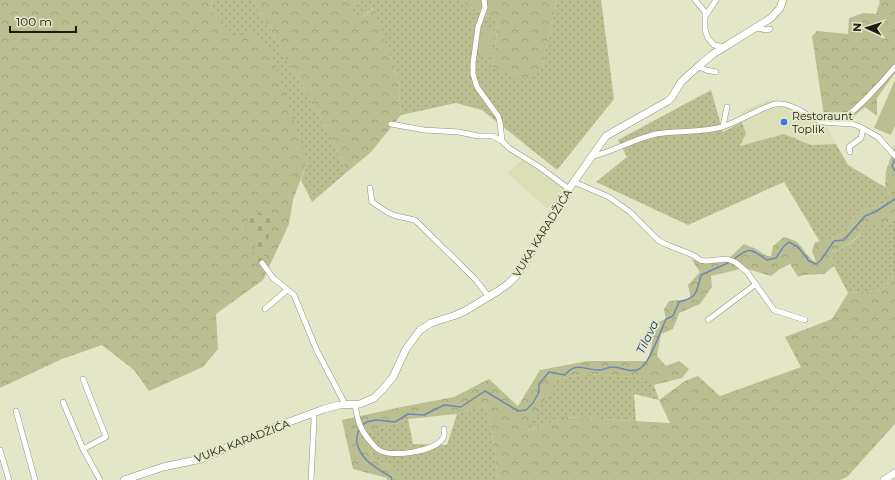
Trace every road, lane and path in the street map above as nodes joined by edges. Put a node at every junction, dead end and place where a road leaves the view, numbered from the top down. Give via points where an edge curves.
1 (484, 0) edge
2 (695, 0) edge
3 (716, 0) edge
4 (782, 0) edge
5 (706, 15) junction
6 (757, 28) junction
7 (770, 29) dead end
8 (725, 47) junction
9 (698, 66) junction
10 (895, 67) edge
11 (716, 72) dead end
12 (727, 106) dead end
13 (733, 111) dead end
14 (726, 113) junction
15 (831, 123) junction
16 (391, 124) dead end
17 (723, 126) junction
18 (864, 129) junction
19 (502, 141) junction
20 (850, 152) dead end
21 (894, 156) edge
22 (590, 157) junction
23 (574, 182) junction
24 (370, 188) dead end
25 (569, 189) junction
26 (262, 263) dead end
27 (756, 284) junction
28 (287, 290) junction
29 (489, 297) junction
30 (265, 309) dead end
31 (708, 320) dead end
32 (805, 320) dead end
33 (83, 378) dead end
34 (64, 402) dead end
35 (345, 404) junction
36 (355, 404) junction
37 (16, 411) dead end
38 (313, 413) junction
39 (444, 429) dead end
40 (0, 450) edge
41 (83, 450) junction
42 (2, 464) edge
43 (895, 473) edge
44 (9, 480) edge
45 (35, 480) edge
46 (100, 480) edge
47 (124, 480) edge
48 (310, 480) edge
49 (884, 480) edge

1 - 19 street via 485,7 475,43 473,74 479,92 498,116
2 - 5 street
3 - 5 street
4 - 6 street, VUKA KARADŽIĆA via 780,8
5 - 8 street via 705,30 708,38 714,45
6 - 7 street
6 - 8 street, VUKA KARADŽIĆA
8 - 9 street, VUKA KARADŽIĆA
9 - 11 street
9 - 22 street, VUKA KARADŽIĆA via 681,82 668,101 606,136
10 - 15 street via 857,107
12 - 14 street
13 - 14 street
14 - 17 street
15 - 17 street via 823,123 790,106 775,104
15 - 18 street via 852,124
16 - 19 street via 424,130 493,136
17 - 22 street via 654,135
18 - 20 street via 861,138 849,147
18 - 21 street via 878,137
19 - 25 street
22 - 23 street, VUKA KARADŽIĆA
23 - 25 street, VUKA KARADŽIĆA
23 - 27 street, VUKA KARADŽIĆA via 609,197 630,212 665,244 700,260 733,261 747,272
24 - 29 street via 372,202 396,216 415,220 475,279
25 - 29 street, VUKA KARADŽIĆA via 516,276
26 - 28 street via 273,278
27 - 31 street
27 - 32 street, VUKA KARADŽIĆA via 774,310
28 - 30 street
28 - 35 street via 294,295 315,348
29 - 36 street, VUKA KARADŽIĆA via 456,315 426,325 409,343 393,377 383,389 369,400
33 - 41 street via 106,437
34 - 41 street
35 - 36 street, VUKA KARADŽIĆA
35 - 38 street, VUKA KARADŽIĆA
36 - 39 street via 363,434 382,452 420,452 443,438
37 - 45 street
38 - 47 street, VUKA KARADŽIĆA via 201,459 163,467
38 - 48 street
40 - 42 street
41 - 46 street
42 - 44 street
43 - 49 street

